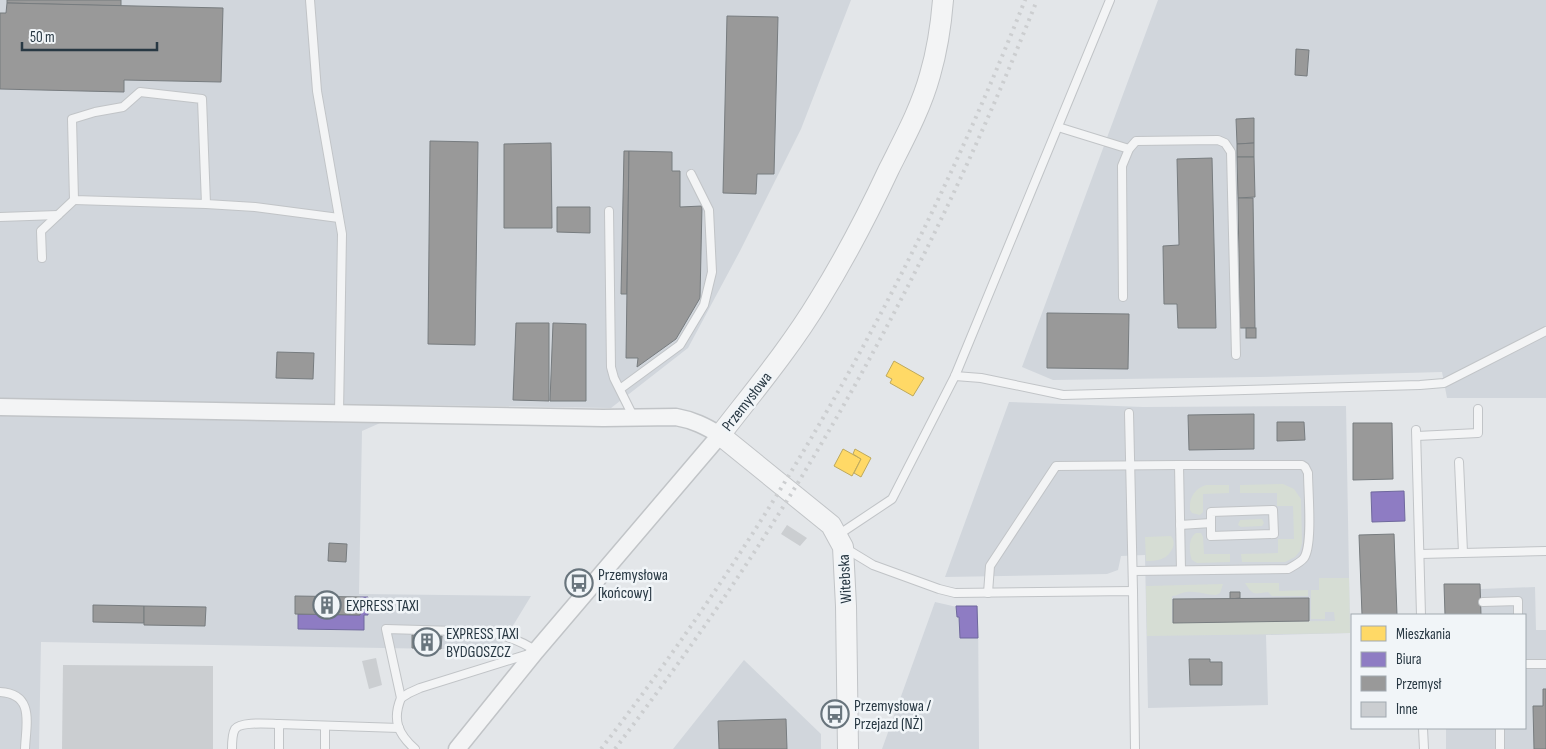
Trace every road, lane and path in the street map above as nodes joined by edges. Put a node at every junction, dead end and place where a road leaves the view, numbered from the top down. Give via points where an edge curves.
1 (310, 0) edge
2 (943, 0) edge
3 (1110, 0) edge
4 (1058, 127) junction
5 (1129, 149) junction
6 (691, 174) dead end
7 (74, 200) junction
8 (206, 204) junction
9 (609, 212) dead end
10 (58, 215) junction
11 (0, 217) edge
12 (339, 218) junction
13 (42, 258) dead end
14 (1123, 298) dead end
15 (1546, 330) edge
16 (1236, 355) dead end
17 (954, 376) junction
18 (620, 389) junction
19 (0, 407) edge
20 (1478, 408) dead end
21 (338, 413) junction
22 (1129, 413) dead end
23 (634, 418) junction
24 (720, 435) junction
25 (1459, 462) dead end
26 (1130, 465) junction
27 (1179, 465) junction
28 (1180, 524) junction
29 (1211, 524) junction
30 (840, 541) junction
31 (1546, 551) edge
32 (1463, 552) junction
33 (1420, 554) junction
34 (1181, 570) junction
35 (1132, 571) junction
36 (1133, 591) junction
37 (988, 593) junction
38 (1484, 602) dead end
39 (1421, 614) edge
40 (1518, 614) edge
41 (536, 651) junction
42 (1526, 664) edge
43 (1546, 664) edge
44 (0, 692) edge
45 (401, 698) junction
46 (279, 724) junction
47 (325, 726) junction
48 (399, 728) junction
49 (1423, 729) edge
50 (1500, 729) edge
51 (25, 749) edge
52 (232, 749) edge
53 (279, 749) edge
54 (325, 749) edge
55 (415, 749) edge
56 (457, 749) edge
57 (848, 749) edge
58 (1135, 749) edge
59 (1424, 749) edge
60 (1500, 749) edge

1 - 12 lane via 317,91
2 - 24 street, Przemysłowa via 930,76 882,184 819,301 788,348
3 - 4 lane
4 - 5 lane
4 - 17 lane
5 - 14 lane via 1122,166
5 - 16 lane via 1136,141 1218,140 1231,152
6 - 18 lane via 708,210 712,272 704,304 680,345
7 - 8 lane
7 - 8 lane via 72,120 123,107 140,92 202,99
7 - 10 lane
8 - 12 lane
9 - 18 lane via 611,366
10 - 11 lane
10 - 13 lane via 41,231
12 - 21 lane via 342,234
15 - 17 lane via 1444,383 1420,385 1063,395 981,378
17 - 30 lane via 892,499
18 - 23 lane
19 - 21 street
20 - 33 lane via 1478,433 1416,433
21 - 23 street
22 - 26 lane
23 - 24 street via 687,419
24 - 30 street, Witebska via 831,525
24 - 41 street, Przemysłowa
25 - 32 lane
26 - 27 lane
26 - 35 lane
26 - 37 lane via 1056,466 990,566
27 - 28 lane
27 - 34 lane via 1302,464 1308,473 1309,545 1304,559 1288,569
28 - 29 lane
28 - 34 lane
29 - 29 lane via 1211,512 1273,510 1274,534 1211,536
30 - 37 lane via 873,565 939,589 954,593
30 - 57 street, Witebska via 846,606
31 - 32 lane
32 - 33 lane
33 - 39 lane
34 - 35 lane
35 - 36 lane
36 - 37 lane
36 - 58 lane
38 - 40 lane via 1518,601
41 - 45 lane via 420,688
41 - 45 lane via 525,643 490,632 386,629
41 - 56 street, Przemysłowa
42 - 43 lane
44 - 51 lane via 11,693 24,702
45 - 48 lane via 397,707
46 - 47 lane
46 - 52 lane via 240,725 232,739
46 - 53 lane
47 - 48 lane
47 - 54 lane
48 - 55 lane via 404,739
49 - 59 lane
50 - 60 lane

